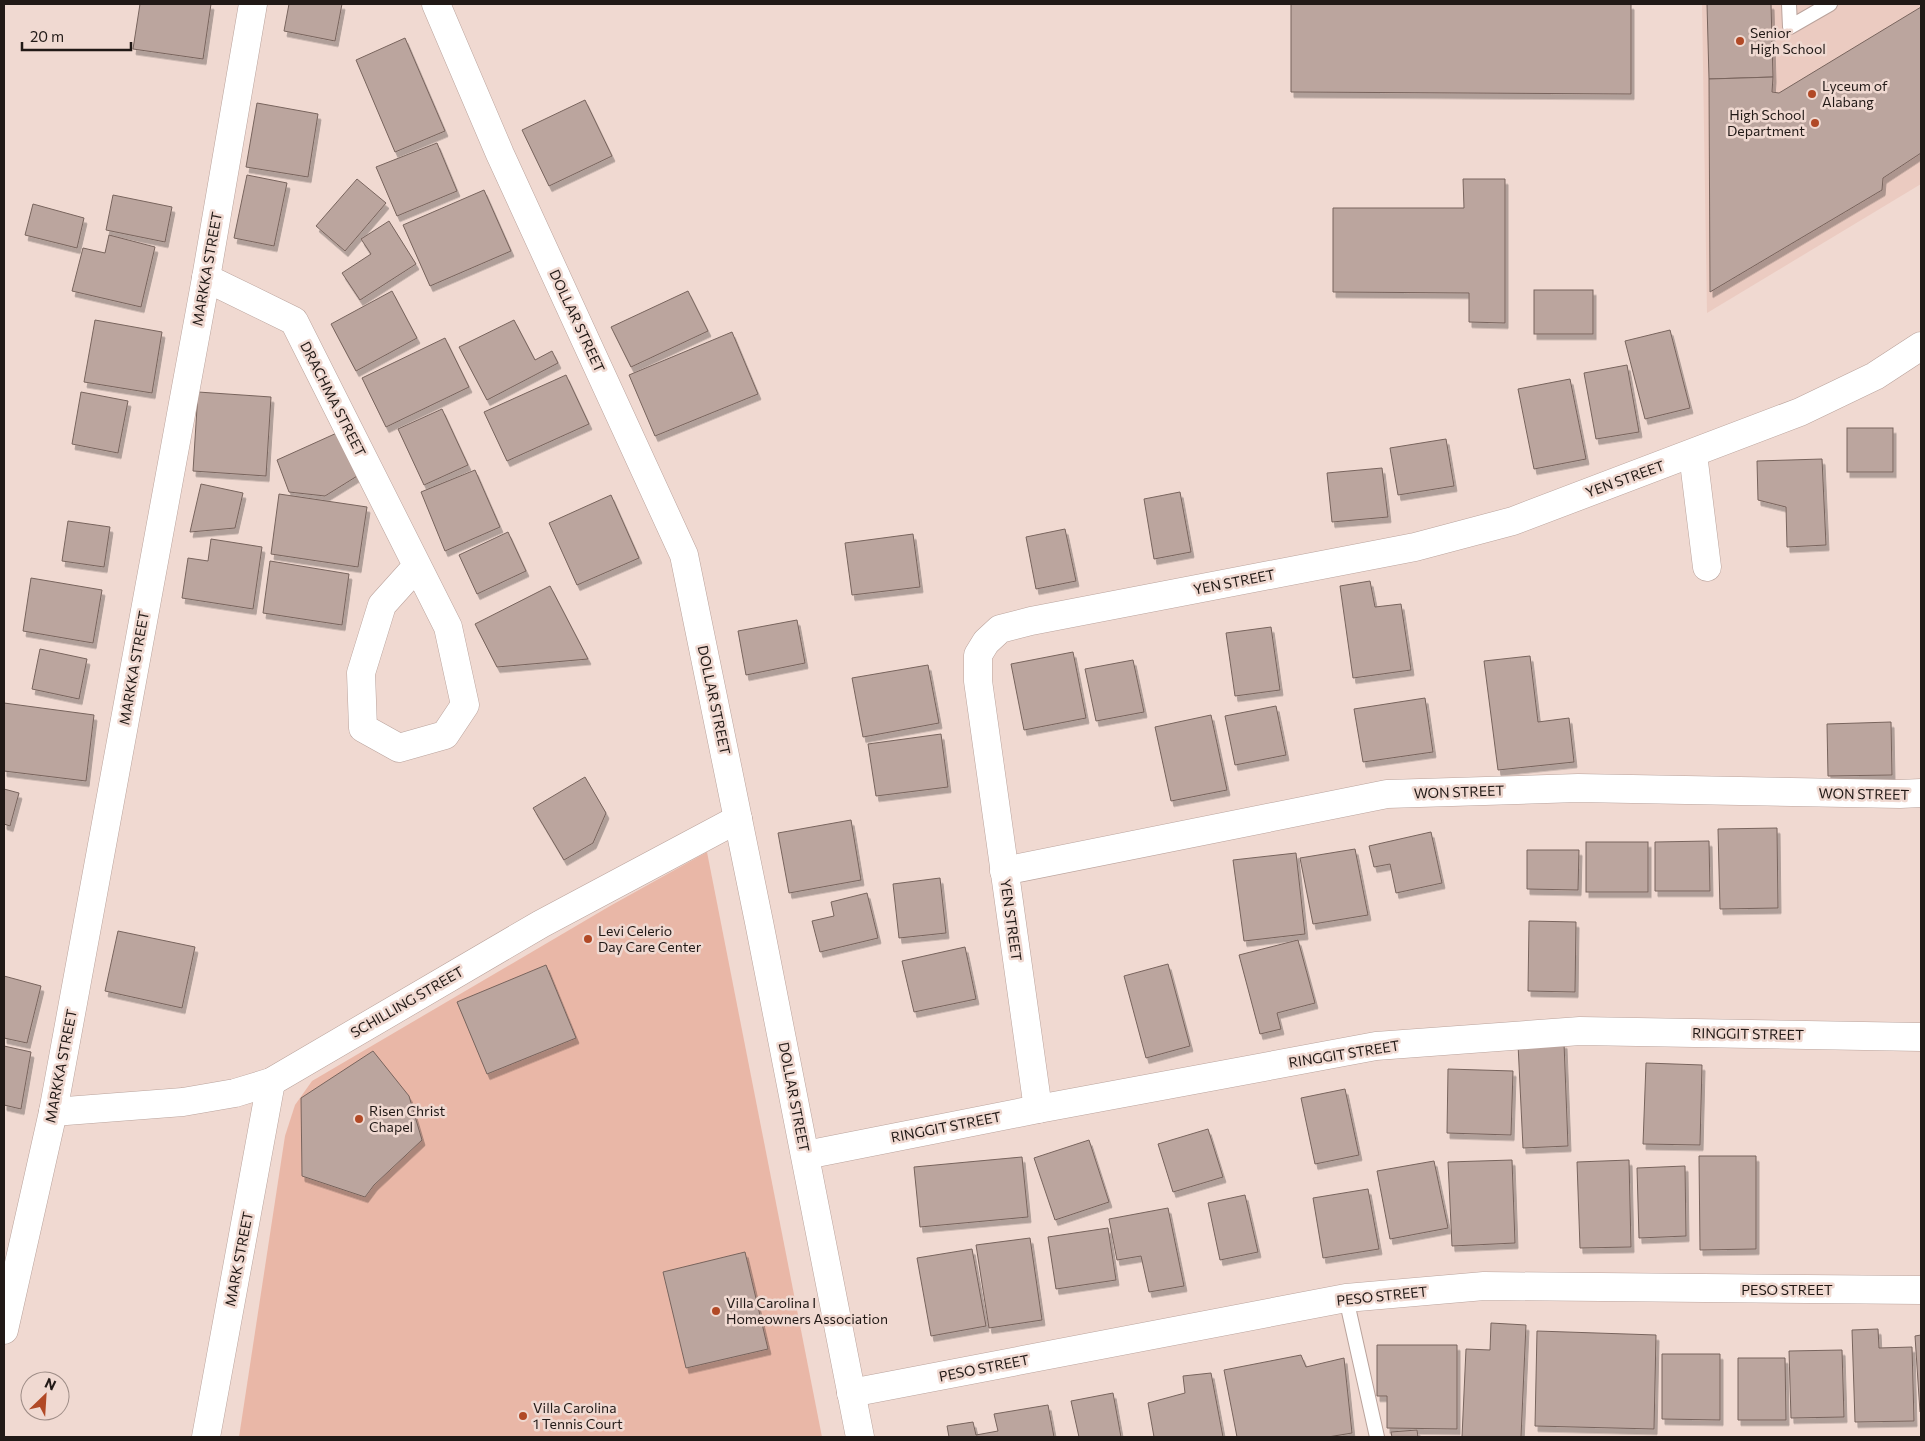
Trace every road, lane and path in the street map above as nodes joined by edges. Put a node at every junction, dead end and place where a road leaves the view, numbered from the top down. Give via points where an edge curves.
1 (253, 4) edge
2 (436, 4) edge
3 (1789, 4) edge
4 (1830, 4) edge
5 (206, 278) junction
6 (1921, 346) edge
7 (1693, 454) junction
8 (417, 566) junction
9 (1707, 567) dead end
10 (1921, 793) edge
11 (738, 819) junction
12 (1004, 871) junction
13 (1921, 1036) edge
14 (271, 1082) junction
15 (1038, 1109) junction
16 (53, 1112) junction
17 (806, 1155) junction
18 (1921, 1290) edge
19 (1346, 1298) junction
20 (4, 1330) edge
21 (851, 1393) junction
22 (206, 1437) edge
23 (860, 1437) edge
24 (1377, 1437) edge

1 - 5 street, MARKKA STREET
2 - 11 street, DOLLAR STREET via 500,154 684,554
3 - 4 lane via 1790,28
5 - 8 street, DRACHMA STREET via 294,321
5 - 16 street, MARKKA STREET
6 - 7 street, YEN STREET via 1875,376 1800,412
7 - 9 street
7 - 12 street, YEN STREET via 1514,521 1415,547 1000,629 978,655 978,681
8 - 8 street, DRACHMA STREET via 448,627 465,705 445,735 399,748 363,728 361,673 382,605
10 - 12 street, WON STREET via 1578,788 1387,794
11 - 14 street, SCHILLING STREET via 541,924
11 - 17 street, DOLLAR STREET
12 - 15 street, YEN STREET
13 - 15 street, RINGGIT STREET via 1580,1031 1376,1046
14 - 16 street, SCHILLING STREET via 235,1093 183,1102
14 - 22 street, MARK STREET
15 - 17 street, RINGGIT STREET
16 - 20 street, MARKKA STREET
17 - 21 street, DOLLAR STREET
18 - 19 street, PESO STREET via 1484,1286
19 - 21 street, PESO STREET
19 - 24 lane
21 - 23 street, DOLLAR STREET

